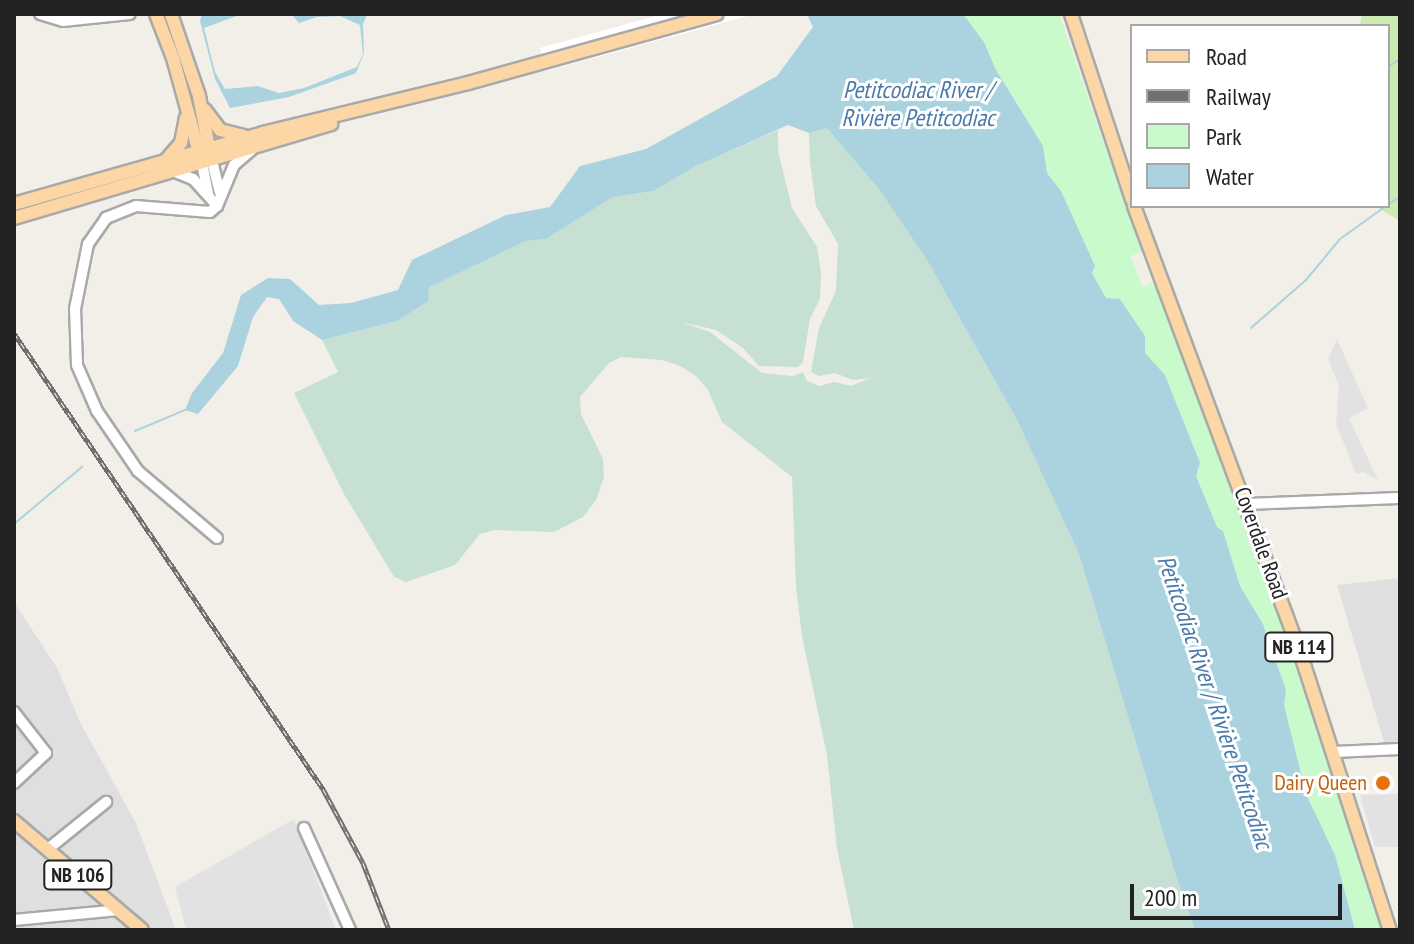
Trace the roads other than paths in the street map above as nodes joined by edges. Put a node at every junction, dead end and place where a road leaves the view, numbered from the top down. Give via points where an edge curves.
1 (40, 14) edge
2 (130, 14) edge
3 (156, 14) edge
4 (171, 14) edge
5 (717, 14) edge
6 (1065, 14) edge
7 (1071, 14) edge
8 (1078, 39) junction
9 (199, 96) junction
10 (186, 106) junction
11 (251, 143) junction
12 (201, 157) junction
13 (168, 165) junction
14 (221, 194) junction
15 (1130, 194) edge
16 (213, 202) junction
17 (14, 204) edge
18 (1135, 208) edge
19 (14, 218) edge
20 (1400, 498) edge
21 (1245, 504) junction
22 (217, 538) dead end
23 (14, 712) edge
24 (1400, 749) edge
25 (1334, 752) junction
26 (14, 783) edge
27 (106, 802) dead end
28 (14, 821) edge
29 (304, 828) dead end
30 (48, 849) junction
31 (119, 910) junction
32 (14, 920) edge
33 (142, 930) edge
34 (350, 930) edge
35 (1390, 930) edge

1 - 2 street via 63,21
3 - 10 main road
4 - 9 main road
5 - 11 main road
6 - 8 main road
7 - 8 main road
8 - 15 main road
9 - 11 main road via 220,130
9 - 12 main road
10 - 12 main road
10 - 13 main road via 182,140
11 - 12 main road
11 - 14 street
12 - 13 main road
12 - 14 street
12 - 16 street
13 - 16 street via 193,179
13 - 17 main road
13 - 19 main road
14 - 16 street
16 - 22 street via 202,213 136,206 106,218 88,244 73,328 82,382 126,456 149,483
18 - 21 main road, Coverdale Road / NB 114
20 - 21 street
21 - 25 main road, Coverdale Road / NB 114
23 - 26 street via 46,753
24 - 25 street
25 - 35 main road, Coverdale Road / NB 114
27 - 30 street
28 - 30 main road, NB 106
29 - 34 street
30 - 31 main road, NB 106
31 - 32 street
31 - 33 main road, NB 106

